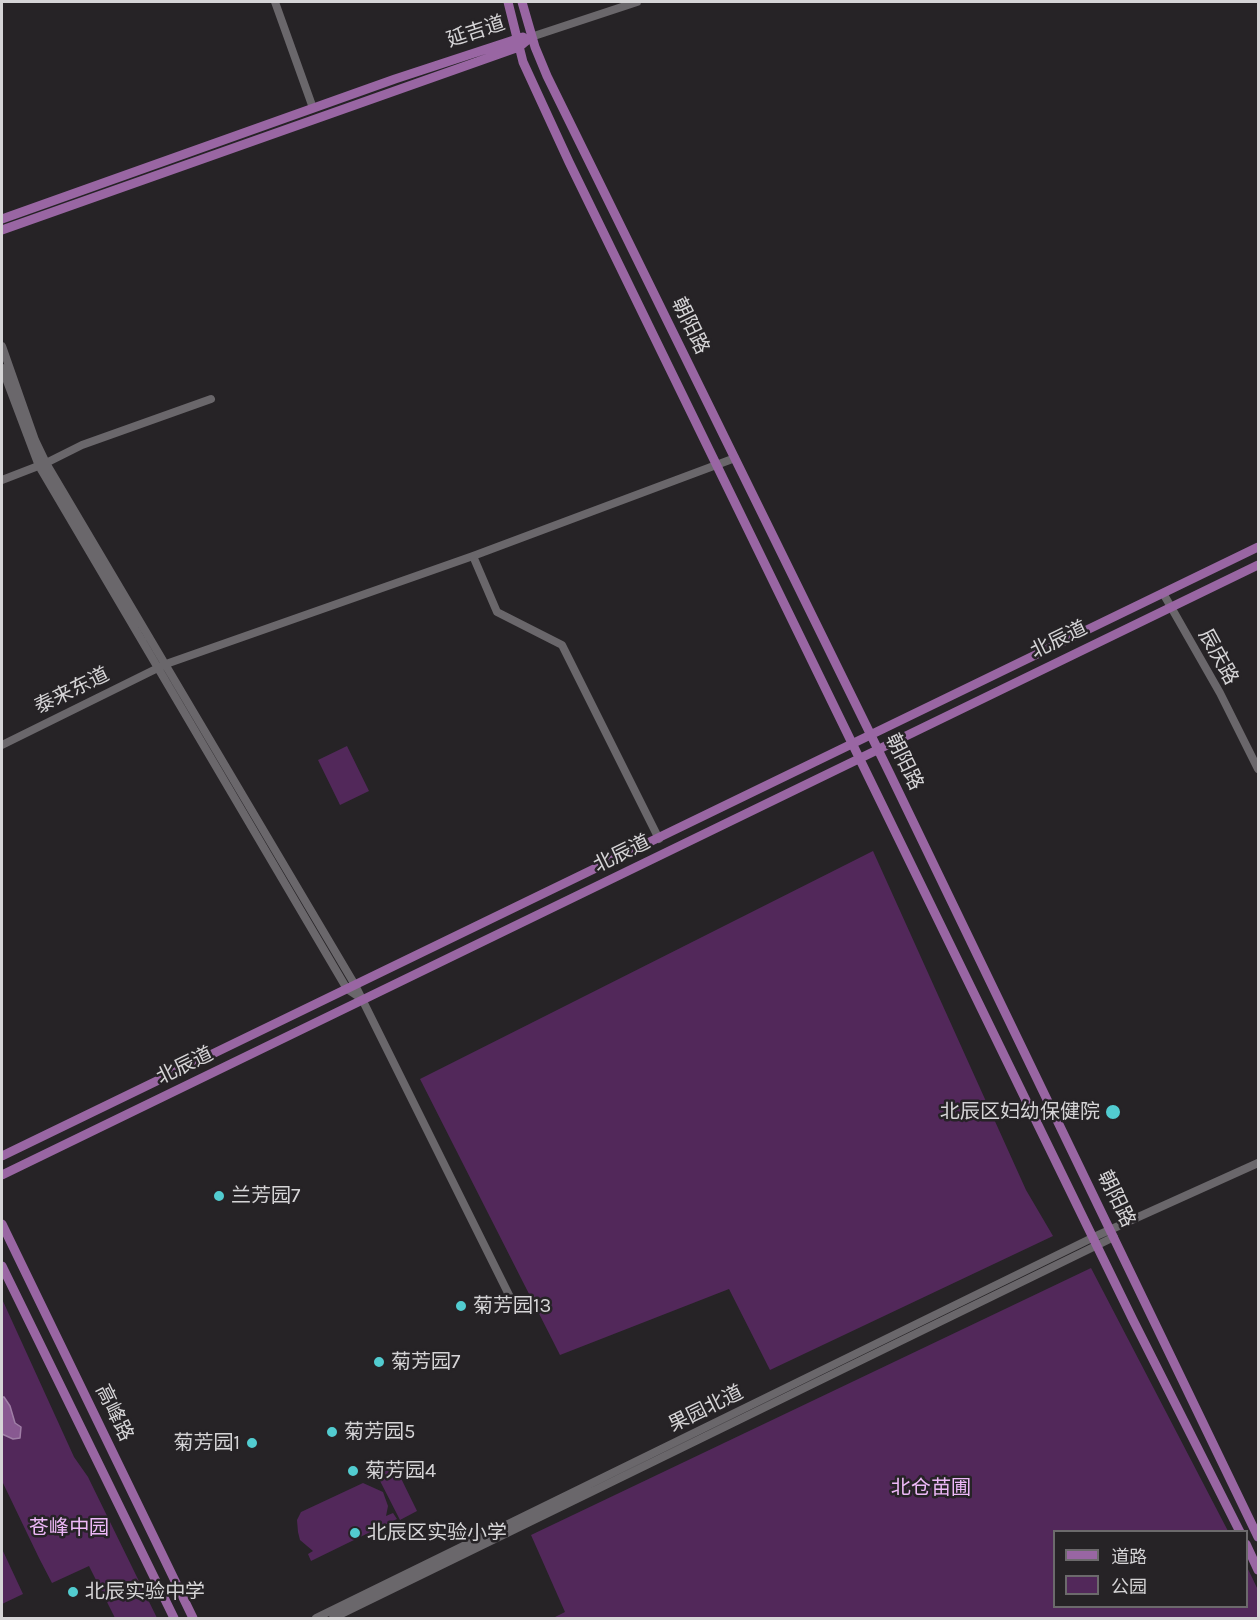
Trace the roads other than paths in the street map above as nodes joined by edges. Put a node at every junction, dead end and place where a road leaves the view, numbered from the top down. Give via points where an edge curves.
1 (275, 2) edge
2 (508, 2) edge
3 (522, 2) edge
4 (638, 2) edge
5 (516, 36) junction
6 (531, 37) junction
7 (519, 47) junction
8 (313, 108) junction
9 (2, 219) edge
10 (2, 230) edge
11 (2, 346) edge
12 (2, 368) edge
13 (211, 399) dead end
14 (735, 458) junction
15 (43, 465) junction
16 (717, 466) junction
17 (2, 480) edge
18 (1258, 547) edge
19 (473, 556) junction
20 (1258, 564) edge
21 (1165, 592) junction
22 (1173, 606) junction
23 (162, 666) junction
24 (871, 735) junction
25 (854, 744) junction
26 (2, 745) edge
27 (878, 749) junction
28 (861, 758) junction
29 (1258, 761) edge
30 (1258, 769) edge
31 (659, 839) junction
32 (351, 987) junction
33 (363, 1000) junction
34 (2, 1155) edge
35 (1258, 1163) edge
36 (2, 1175) edge
37 (2, 1224) edge
38 (1112, 1233) junction
39 (1096, 1241) junction
40 (2, 1266) edge
41 (515, 1307) dead end
42 (1239, 1530) edge
43 (1258, 1537) edge
44 (1248, 1548) edge
45 (1258, 1570) edge
46 (174, 1618) edge
47 (193, 1618) edge
48 (316, 1618) edge
49 (333, 1618) edge

1 - 8 street
2 - 5 main road, 朝阳路
3 - 6 main road, 朝阳路
4 - 6 street
5 - 6 main road, 延吉道
5 - 7 main road, 朝阳路
5 - 8 main road, 延吉道
6 - 7 main road, 延吉道
6 - 14 main road, 朝阳路
7 - 10 main road, 延吉道
7 - 16 main road, 朝阳路 via 564,151
8 - 9 main road, 延吉道
11 - 15 street
12 - 15 street
13 - 15 street via 82,445
14 - 16 street, 泰来东道
14 - 24 main road, 朝阳路
15 - 17 street
15 - 23 street
16 - 19 street, 泰来东道
16 - 25 main road, 朝阳路
18 - 21 main road, 北辰道
19 - 23 street, 泰来东道
19 - 31 street via 497,612 562,645
20 - 22 main road, 北辰道
21 - 22 street, 辰庆路
21 - 24 main road, 北辰道
22 - 27 main road, 北辰道
22 - 29 street, 辰庆路
22 - 30 street, 辰庆路
23 - 26 street, 泰来东道
23 - 32 street
24 - 25 main road, 北辰道
24 - 27 main road, 朝阳路
25 - 28 main road, 朝阳路
25 - 31 main road, 北辰道
27 - 28 main road, 北辰道
27 - 38 main road, 朝阳路
28 - 33 main road, 北辰道
28 - 39 main road, 朝阳路
31 - 32 main road, 北辰道
32 - 33 street
32 - 34 main road, 北辰道
33 - 36 main road, 北辰道
33 - 41 street
35 - 38 street, 果园北道
37 - 47 main road, 高峰路
38 - 39 street, 果园北道
38 - 43 main road, 朝阳路
39 - 42 main road, 朝阳路
39 - 48 street, 果园北道
39 - 49 street, 果园北道
40 - 46 main road, 高峰路
44 - 45 main road

